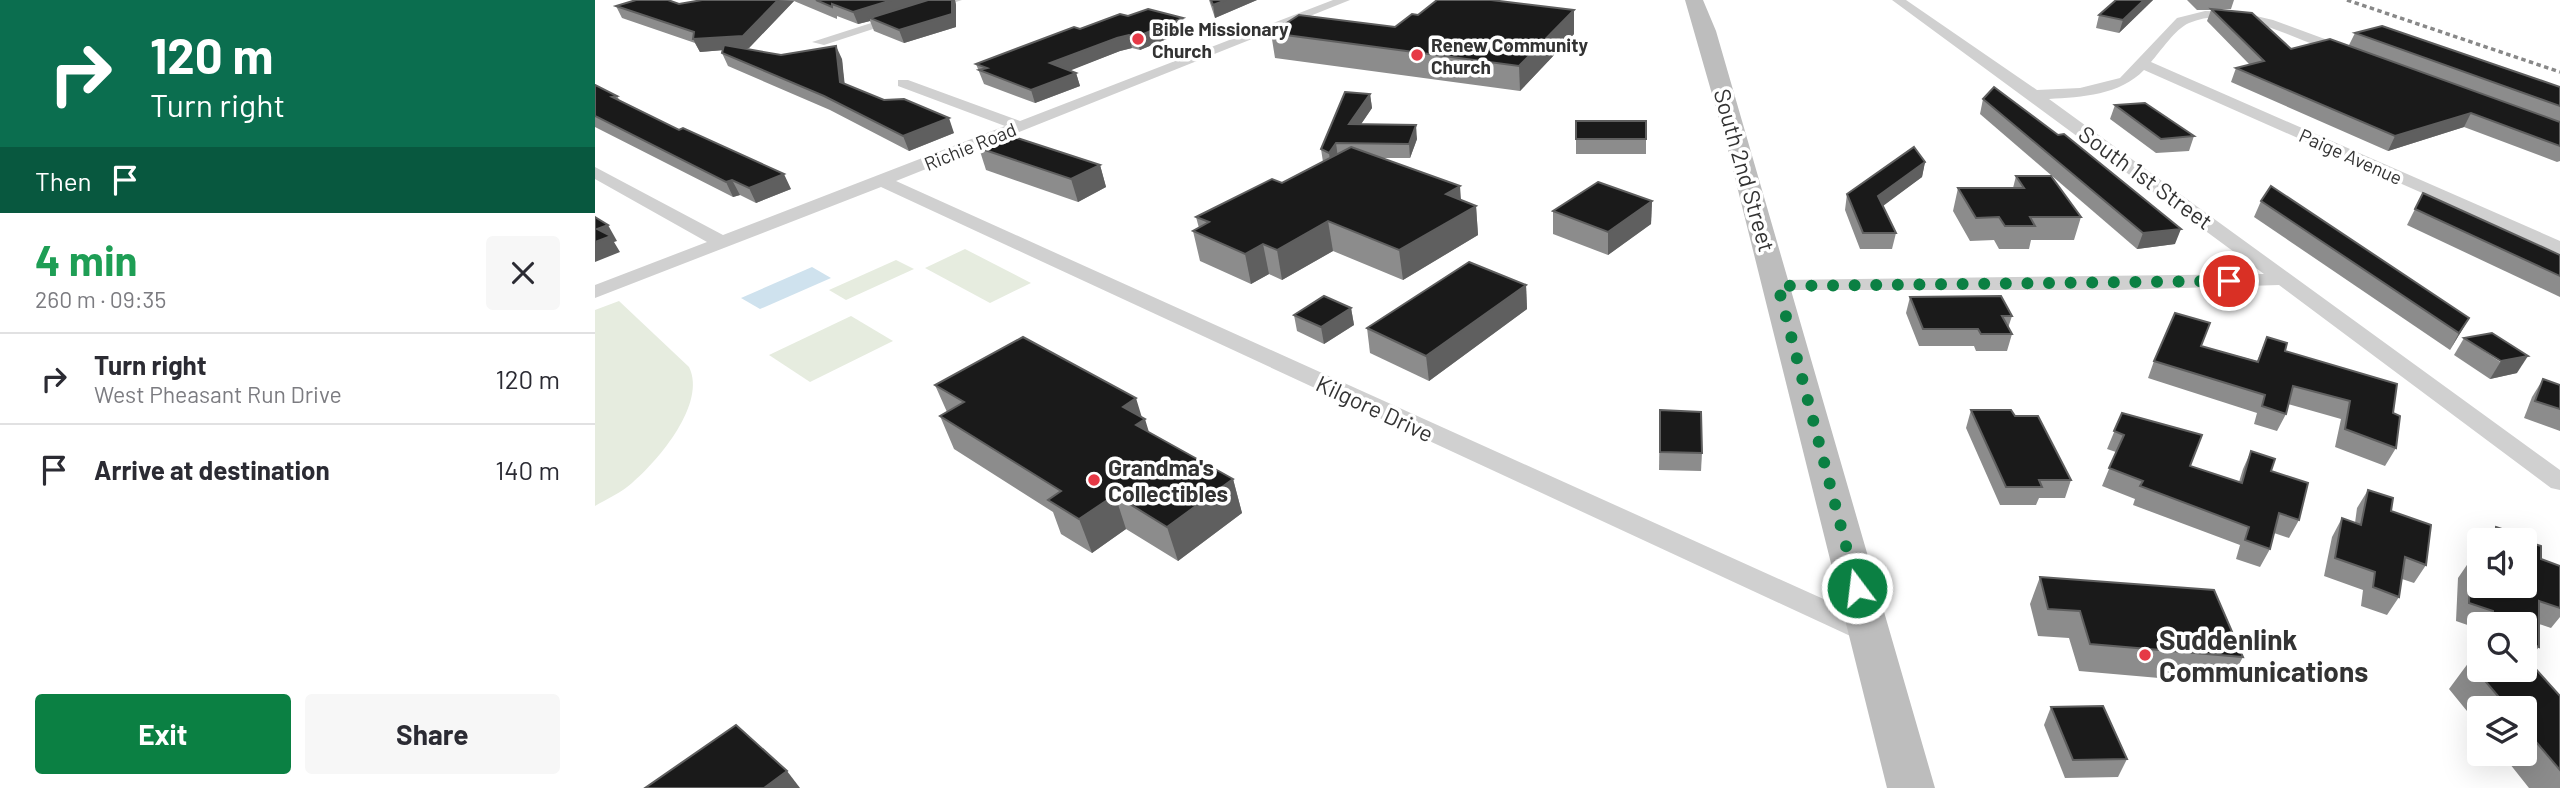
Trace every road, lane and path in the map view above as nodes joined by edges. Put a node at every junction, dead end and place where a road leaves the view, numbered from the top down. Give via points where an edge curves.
1 (956, 0) edge
2 (1344, 0) edge
3 (1694, 0) edge
4 (1898, 0) edge
5 (819, 41) dead end
6 (2357, 56) edge
7 (2143, 64) junction
8 (903, 83) dead end
9 (2034, 95) junction
10 (1019, 126) junction
11 (595, 172) edge
12 (883, 181) junction
13 (723, 243) junction
14 (2560, 248) edge
15 (2285, 279) junction
16 (1778, 286) junction
17 (595, 292) edge
18 (2560, 482) edge
19 (1869, 632) junction
20 (1912, 788) edge

1 - 5 street
2 - 10 street, Richie Road
3 - 16 main road, South 2nd Street
4 - 9 street, South 1st Street
6 - 7 street via 2268,23 2205,15 2182,21
7 - 9 street via 2125,82 2080,93
7 - 14 street, Paige Avenue
8 - 10 street
9 - 15 street, South 1st Street
10 - 12 street, Richie Road
11 - 13 street
12 - 13 street, Richie Road
12 - 19 street, Kilgore Drive
13 - 17 street, Richie Road
15 - 16 street
15 - 18 street, South 1st Street
16 - 19 main road, South 2nd Street
19 - 20 main road, South 2nd Street

